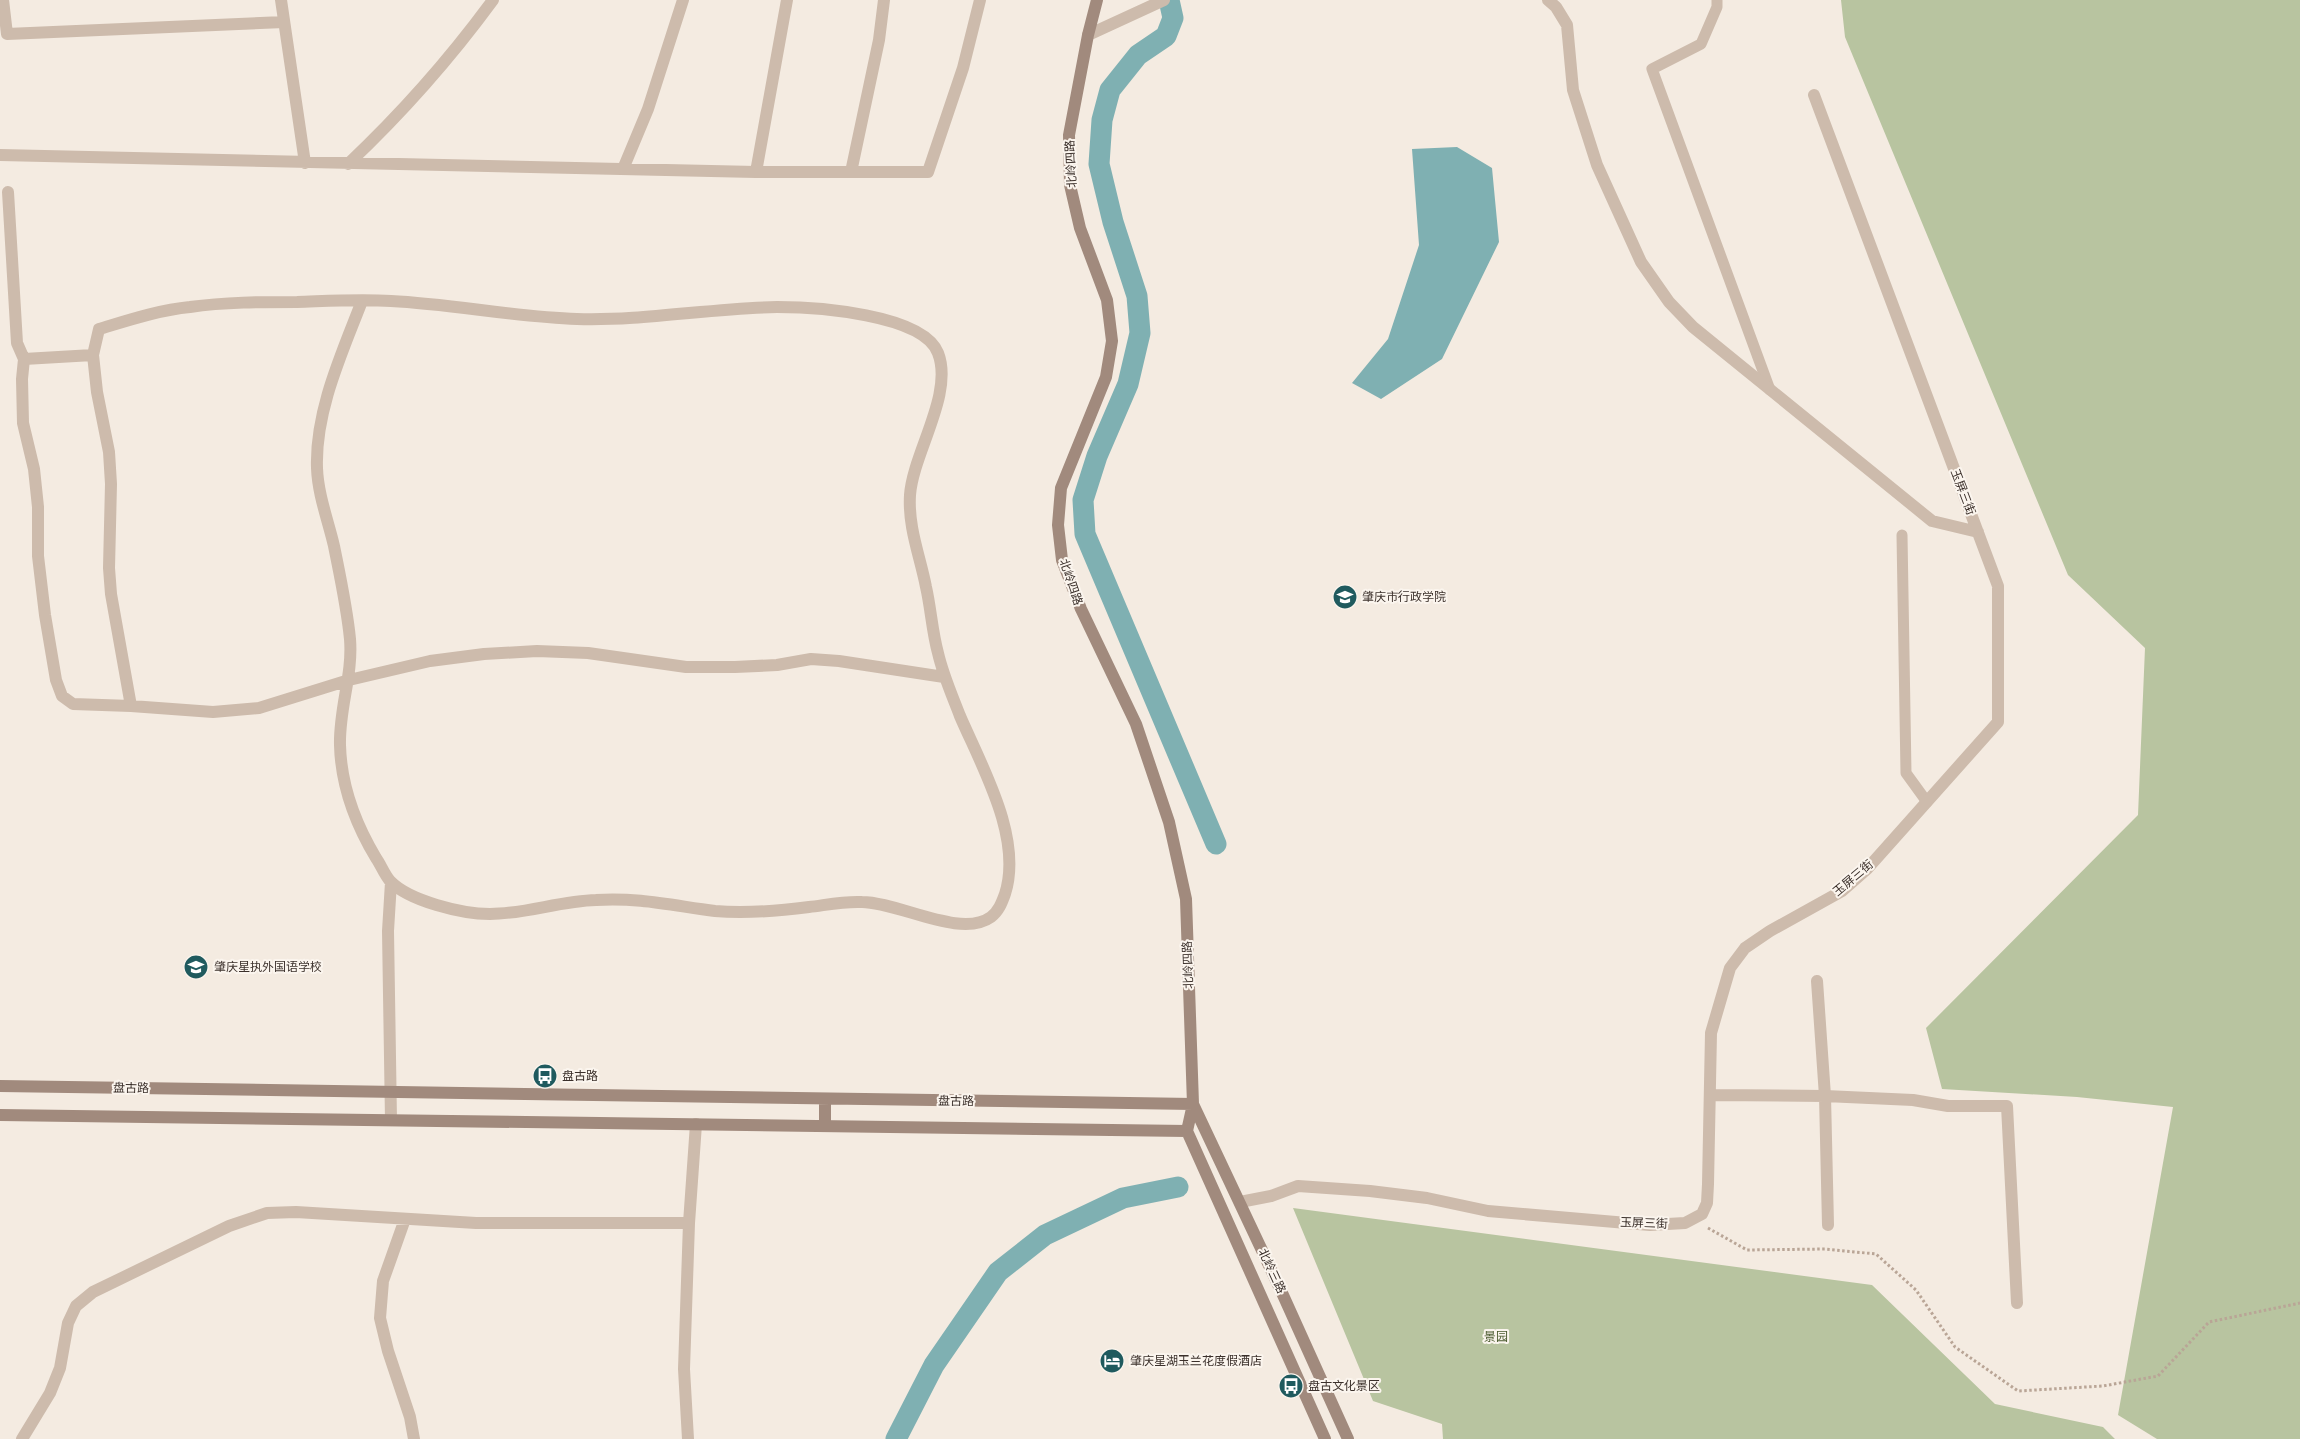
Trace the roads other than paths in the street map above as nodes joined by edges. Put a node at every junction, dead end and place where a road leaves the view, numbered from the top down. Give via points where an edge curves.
1 (3, 0) edge
2 (281, 0) edge
3 (493, 0) edge
4 (683, 0) edge
5 (787, 0) edge
6 (884, 0) edge
7 (980, 0) edge
8 (1097, 0) edge
9 (1548, 0) edge
10 (1717, 0) edge
11 (1160, 2) edge
12 (284, 22) junction
13 (1088, 35) junction
14 (1814, 95) dead end
15 (0, 155) edge
16 (305, 163) junction
17 (348, 164) junction
18 (623, 169) junction
19 (756, 172) junction
20 (850, 172) junction
21 (8, 192) dead end
22 (362, 301) junction
23 (93, 355) junction
24 (24, 359) junction
25 (1770, 390) junction
26 (1978, 532) junction
27 (1902, 536) dead end
28 (944, 677) junction
29 (348, 680) junction
30 (131, 706) junction
31 (1927, 802) junction
32 (391, 882) junction
33 (1817, 981) dead end
34 (0, 1086) edge
35 (391, 1092) junction
36 (1710, 1095) junction
37 (1825, 1096) junction
38 (825, 1099) junction
39 (1193, 1104) junction
40 (0, 1114) edge
41 (391, 1120) junction
42 (696, 1124) junction
43 (825, 1126) junction
44 (1187, 1131) junction
45 (1240, 1202) junction
46 (405, 1219) junction
47 (689, 1223) junction
48 (1828, 1225) dead end
49 (2017, 1303) dead end
50 (22, 1439) edge
51 (414, 1439) edge
52 (688, 1439) edge
53 (1325, 1439) edge
54 (1348, 1439) edge

1 - 12 street via 7,34
2 - 12 street
3 - 17 street via 396,118
4 - 18 street via 648,109
5 - 19 street
6 - 20 street via 879,40
7 - 20 street via 963,68 928,172
8 - 13 street, 北岭四路
9 - 25 street via 1556,6 1567,25 1573,90 1582,123 1597,165 1641,262 1669,302 1692,327
10 - 25 lane via 1701,44 1652,69
11 - 13 street
12 - 16 street
13 - 39 street, 北岭四路 via 1070,135 1070,185 1080,228 1108,300 1112,341 1106,377 1061,488 1058,525 1062,560 1081,610 1136,724 1169,822 1186,899
14 - 26 street, 玉屏三街
15 - 16 street
16 - 17 street
17 - 18 street
18 - 19 street
19 - 20 street
21 - 24 street via 17,343
22 - 23 street via 248,302 186,307 99,329
22 - 28 street via 579,320 772,307 810,308 883,319 914,329 931,341 940,356 942,376 938,402 914,470 910,525
22 - 29 street via 323,413 317,454 317,474 342,585 351,645
23 - 24 street
23 - 30 street via 109,452 111,594
24 - 30 street via 23,423 35,479 38,556 56,680 62,696 73,704
25 - 26 street via 1932,521
26 - 31 street, 玉屏三街 via 1998,586 1998,722
27 - 31 lane via 1906,773
28 - 29 street via 839,660 811,659 735,668 686,667 588,653 536,651 430,661
28 - 32 street via 1000,812 1008,845 1007,888 1000,907 989,919 972,924 952,923 884,904 863,902 744,913 633,899 565,902 506,914 481,914 454,910 418,897
29 - 30 street via 259,708 213,712
29 - 32 street via 340,719 343,781 352,812
31 - 36 street, 玉屏三街 via 1867,869 1842,891 1770,931 1746,948 1730,968 1711,1033
32 - 35 street via 388,931
33 - 37 street
34 - 35 street, 盘古路
35 - 38 street, 盘古路
35 - 41 street
36 - 37 street
36 - 45 street, 玉屏三街 via 1707,1203 1702,1214 1685,1223 1650,1225 1488,1211 1427,1198 1298,1186
37 - 48 street
37 - 49 street via 1913,1100 1948,1106 2007,1106
38 - 39 street, 盘古路
38 - 43 street
39 - 44 street, 北岭四路
39 - 45 street, 北岭三路
40 - 41 street
41 - 42 street
42 - 43 street
42 - 47 street
43 - 44 street
44 - 53 street, 北岭三路
45 - 54 street, 北岭三路
46 - 47 street via 476,1223
46 - 50 street via 267,1213 229,1226 93,1292 76,1306 68,1323 60,1368 50,1393
46 - 51 street via 383,1281 380,1318
47 - 52 street via 684,1369

